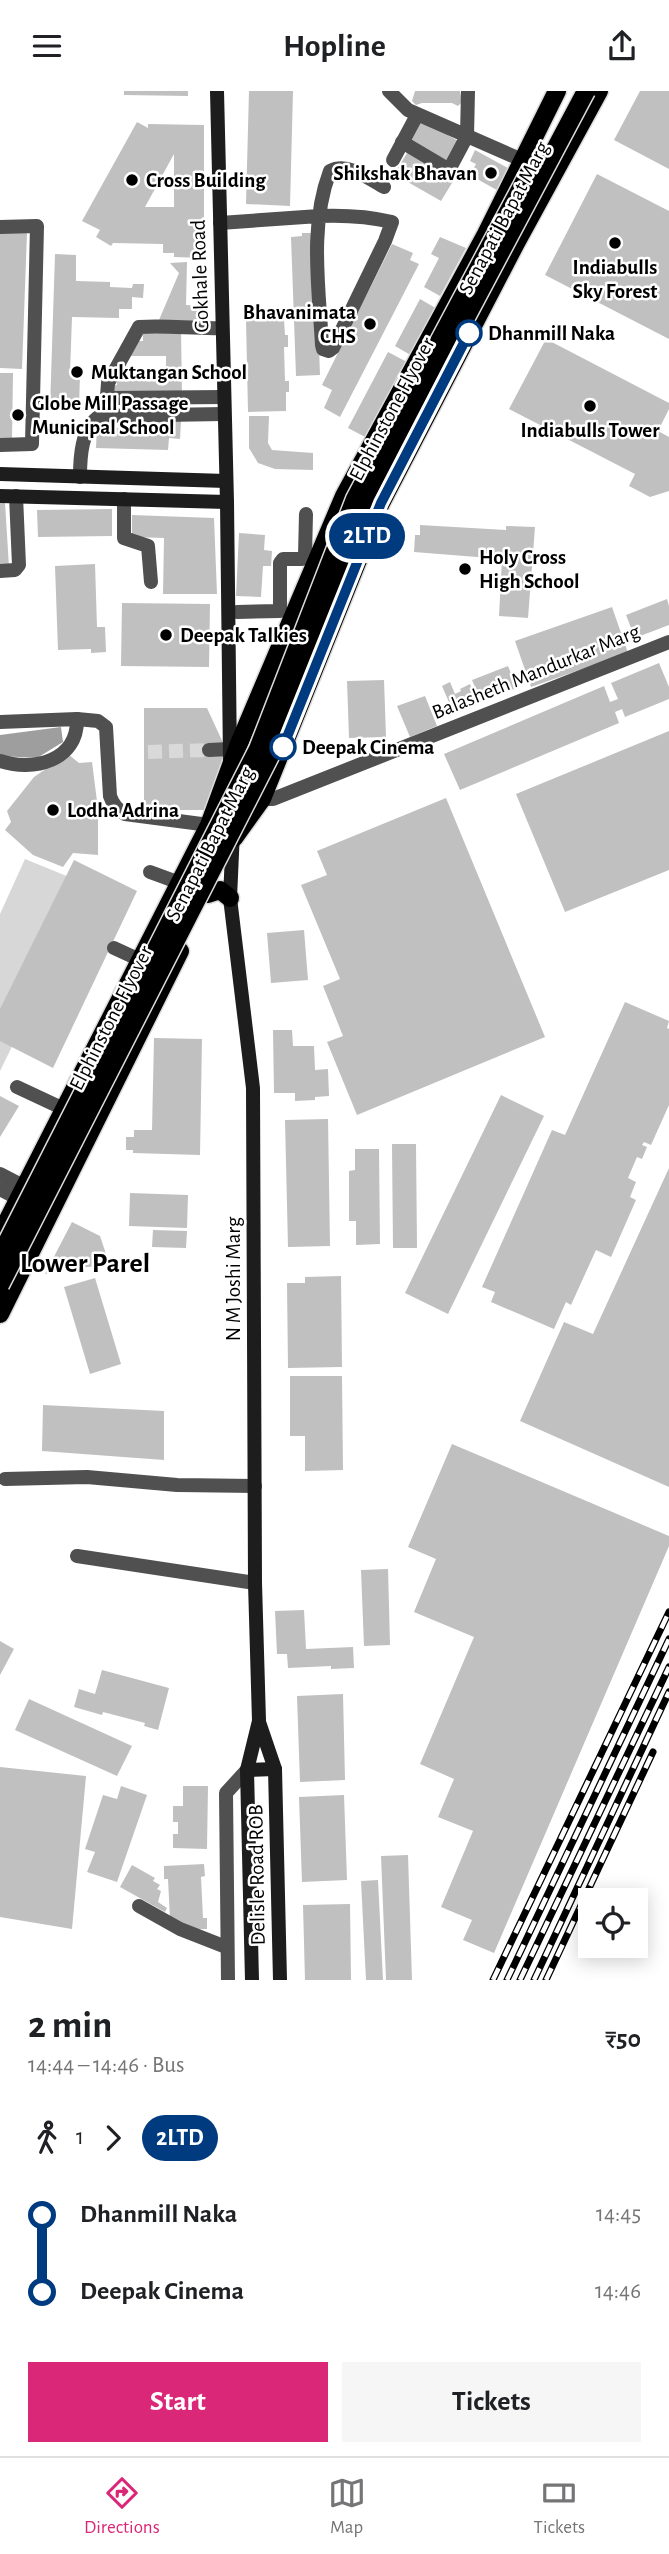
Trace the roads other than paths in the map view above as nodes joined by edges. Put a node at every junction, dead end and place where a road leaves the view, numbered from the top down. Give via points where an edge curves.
1 (217, 91) edge
2 (389, 91) edge
3 (408, 91) edge
4 (468, 91) edge
5 (556, 91) edge
6 (572, 91) edge
7 (586, 91) edge
8 (599, 91) edge
9 (413, 112) junction
10 (467, 136) junction
11 (402, 142) junction
12 (393, 160) dead end
13 (522, 160) junction
14 (384, 187) dead end
15 (319, 216) junction
16 (219, 223) junction
17 (0, 227) edge
18 (222, 328) junction
19 (224, 397) junction
20 (224, 414) junction
21 (0, 445) edge
22 (0, 474) edge
23 (80, 477) junction
24 (226, 481) junction
25 (0, 496) edge
26 (16, 496) junction
27 (124, 499) junction
28 (227, 502) junction
29 (306, 515) dead end
30 (0, 571) edge
31 (150, 582) dead end
32 (237, 612) dead end
33 (669, 642) edge
34 (0, 722) edge
35 (77, 723) junction
36 (234, 748) junction
37 (209, 750) tunnel mouth
38 (0, 761) edge
39 (230, 768) junction
40 (262, 799) junction
41 (209, 825) junction
42 (234, 838) junction
43 (150, 872) dead end
44 (180, 883) junction
45 (208, 894) junction
46 (230, 898) junction
47 (112, 953) dead end
48 (138, 964) junction
49 (18, 1087) dead end
50 (64, 1109) junction
51 (0, 1174) edge
52 (0, 1189) edge
53 (22, 1193) junction
54 (0, 1235) edge
55 (0, 1256) edge
56 (0, 1285) edge
57 (0, 1314) edge
58 (5, 1479) dead end
59 (256, 1486) junction
60 (77, 1556) dead end
61 (255, 1583) junction
62 (259, 1721) junction
63 (275, 1769) junction
64 (247, 1770) junction
65 (139, 1906) dead end
66 (226, 1947) junction
67 (228, 1980) edge
68 (252, 1980) edge
69 (280, 1980) edge

1 - 16 main road, Gokhale Road
2 - 9 street
3 - 9 street
4 - 10 street
5 - 13 main road, Senapati Bapat Marg
6 - 55 main road, Elphinstone Flyover, bridge via 355,499 258,749
7 - 56 main road, Elphinstone Flyover, bridge via 368,502 270,756
8 - 40 main road, Senapati Bapat Marg via 381,503
9 - 10 street
9 - 11 street
10 - 11 street via 450,168
10 - 13 street
11 - 12 street
13 - 36 main road, Senapati Bapat Marg via 344,496
14 - 15 street via 349,168 330,171
15 - 15 street via 392,222 332,348 326,351 322,345
15 - 16 street
16 - 18 main road, Gokhale Road
17 - 21 street via 37,226 32,444
18 - 19 main road, Gokhale Road
18 - 19 street via 139,327 108,383 107,396
19 - 20 main road, Gokhale Road
20 - 23 street via 100,417 83,443
20 - 24 main road, Gokhale Road
22 - 23 main road
23 - 24 main road
24 - 28 main road, Gokhale Road
25 - 26 main road
26 - 27 main road
26 - 30 street via 19,565 15,570
27 - 28 main road
27 - 31 street via 124,538 148,546
28 - 36 main road
29 - 32 street via 305,556 280,563 280,611
33 - 40 street, Balasheth Mandurkar Marg via 286,794
34 - 35 street
35 - 38 street via 75,740 45,764 14,766
35 - 41 street via 98,721 106,727 110,796 119,811
36 - 37 street
36 - 39 main road, Senapati Bapat Marg
36 - 40 street
39 - 41 main road, Senapati Bapat Marg
39 - 42 main road, N M Joshi Marg
40 - 42 main road, Senapati Bapat Marg
41 - 42 street
41 - 44 main road, Senapati Bapat Marg
42 - 45 main road, Senapati Bapat Marg
42 - 46 main road, N M Joshi Marg
43 - 44 street
44 - 45 main road
44 - 48 main road, Senapati Bapat Marg
45 - 46 main road via 220,890
45 - 57 main road, Senapati Bapat Marg
46 - 59 main road, N M Joshi Marg via 253,1088
47 - 48 street
48 - 50 main road, Senapati Bapat Marg
49 - 50 street
50 - 53 main road, Senapati Bapat Marg
51 - 53 street
52 - 53 street
53 - 54 main road, Senapati Bapat Marg
58 - 59 street via 87,1477
59 - 61 main road, N M Joshi Marg
60 - 61 street
61 - 62 main road, N M Joshi Marg
62 - 63 main road, Delisle Road ROB
62 - 64 main road, Delisle Road ROB
63 - 64 main road
63 - 69 main road, Delisle Road ROB
64 - 66 street via 226,1793
64 - 68 main road, Delisle Road ROB
65 - 66 street
66 - 67 street

